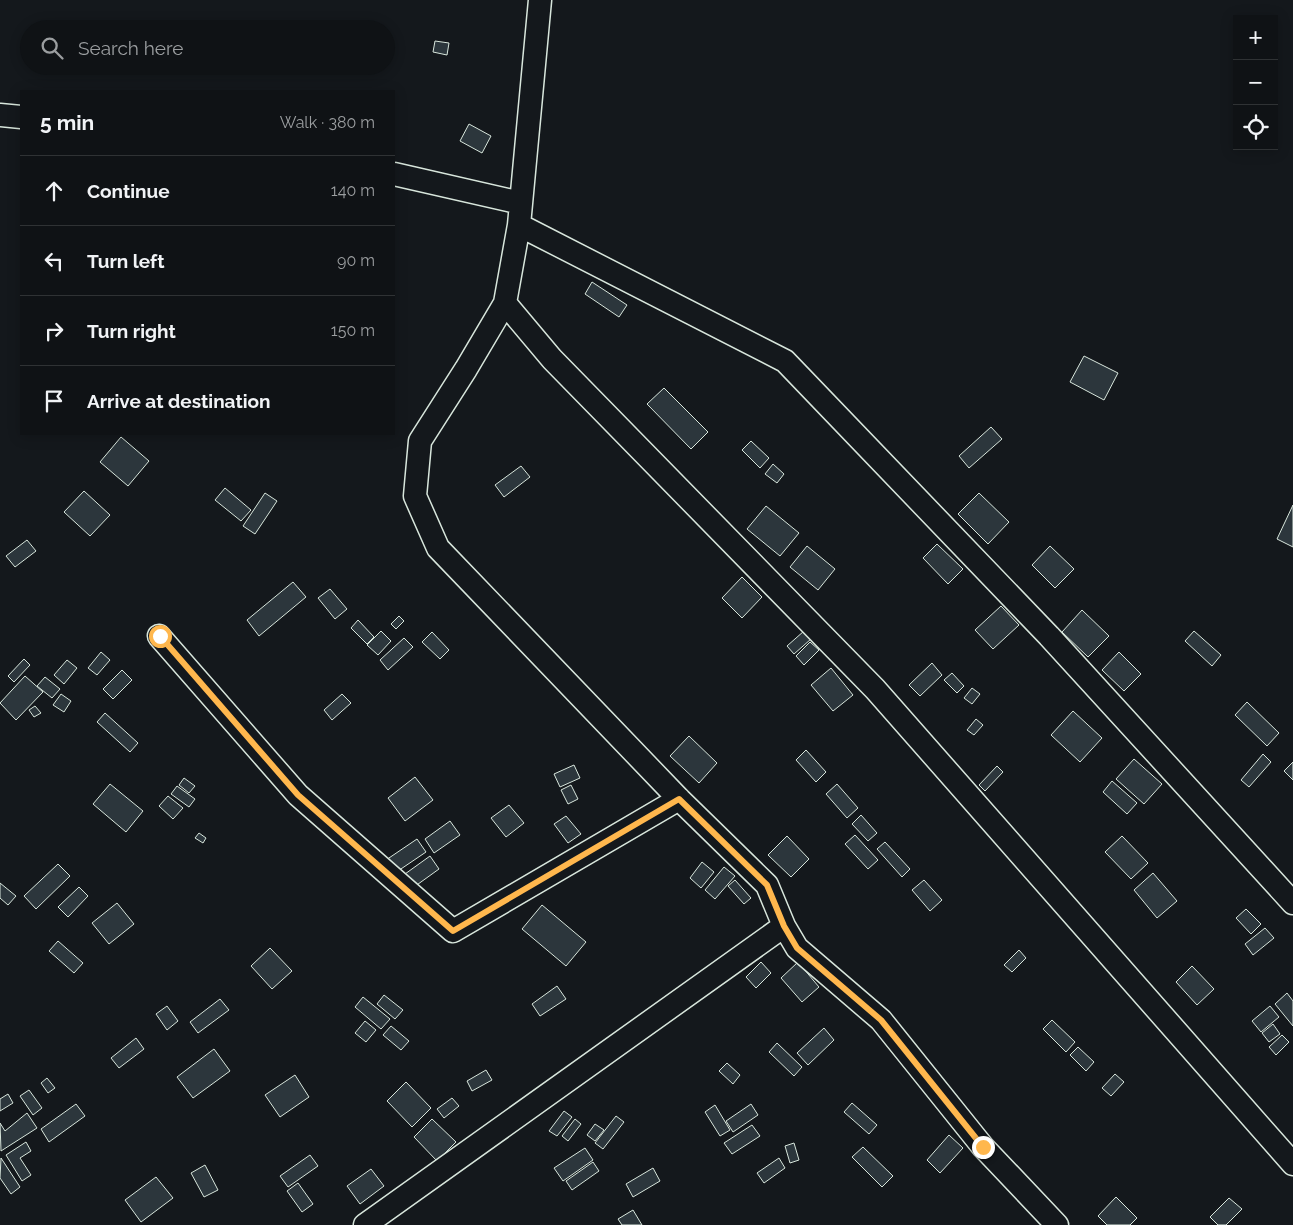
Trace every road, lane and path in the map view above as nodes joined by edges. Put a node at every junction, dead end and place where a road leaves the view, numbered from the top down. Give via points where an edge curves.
1 (540, 0) edge
2 (0, 115) edge
3 (20, 117) edge
4 (395, 174) edge
5 (520, 214) junction
6 (506, 303) junction
7 (160, 636) dead end
8 (679, 799) junction
9 (1293, 903) edge
10 (784, 926) junction
11 (1293, 1164) edge
12 (364, 1225) edge
13 (1057, 1225) edge

1 - 5 street
2 - 3 street
4 - 5 street
5 - 6 street
5 - 9 street via 786,361 1048,636
6 - 8 street via 420,441 415,496 438,548
6 - 11 street via 552,358 874,689
7 - 8 street via 298,795 453,931
8 - 10 street via 767,885
10 - 12 street
10 - 13 street via 797,948 881,1020 983,1147

